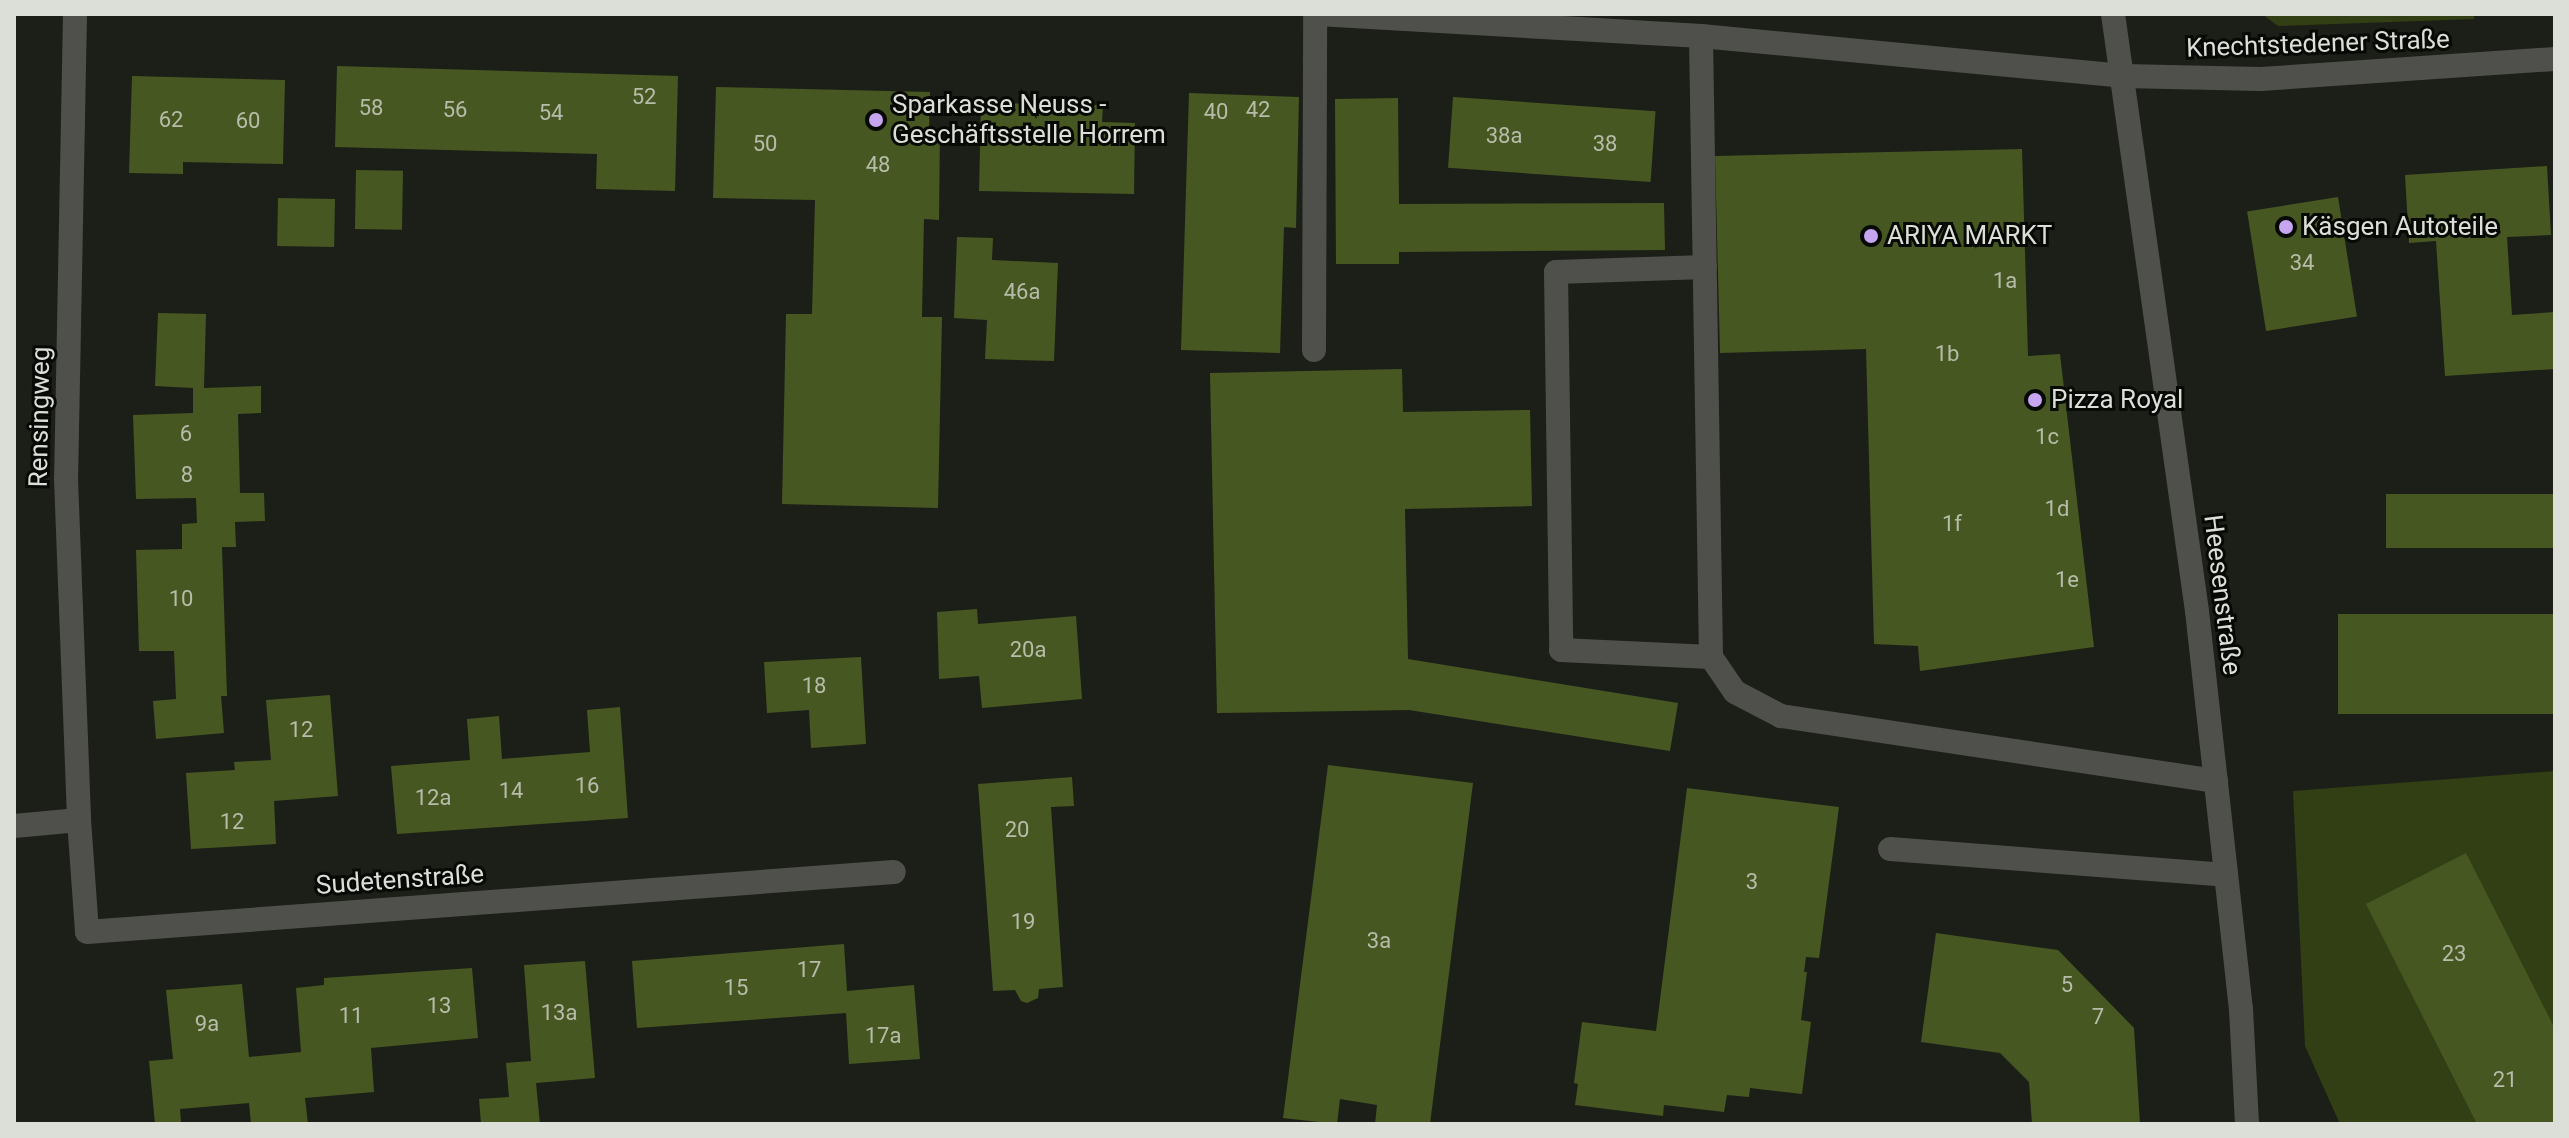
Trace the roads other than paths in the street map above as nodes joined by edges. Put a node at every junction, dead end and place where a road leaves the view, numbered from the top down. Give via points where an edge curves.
1 (75, 14) edge
2 (1316, 14) edge
3 (2113, 14) edge
4 (1701, 36) junction
5 (2555, 59) edge
6 (2123, 76) junction
7 (1705, 267) junction
8 (1314, 350) dead end
9 (1711, 657) junction
10 (2216, 781) junction
11 (79, 820) junction
12 (14, 826) edge
13 (1890, 849) dead end
14 (894, 872) dead end
15 (2226, 875) junction
16 (2247, 1124) edge

1 - 11 street, Rensingweg via 66,479
2 - 4 street, Knechtstedener Straße
2 - 8 street
3 - 6 street, Heesenstraße
4 - 6 street, Knechtstedener Straße
4 - 7 street
5 - 6 street, Knechtstedener Straße via 2261,79
6 - 10 street, Heesenstraße
7 - 9 street
7 - 9 street via 1556,272 1560,634 1561,650
9 - 10 street via 1735,692 1781,716
10 - 15 street, Heesenstraße
11 - 12 street
11 - 14 street, Sudetenstraße via 87,932
13 - 15 street
15 - 16 street, Heesenstraße

